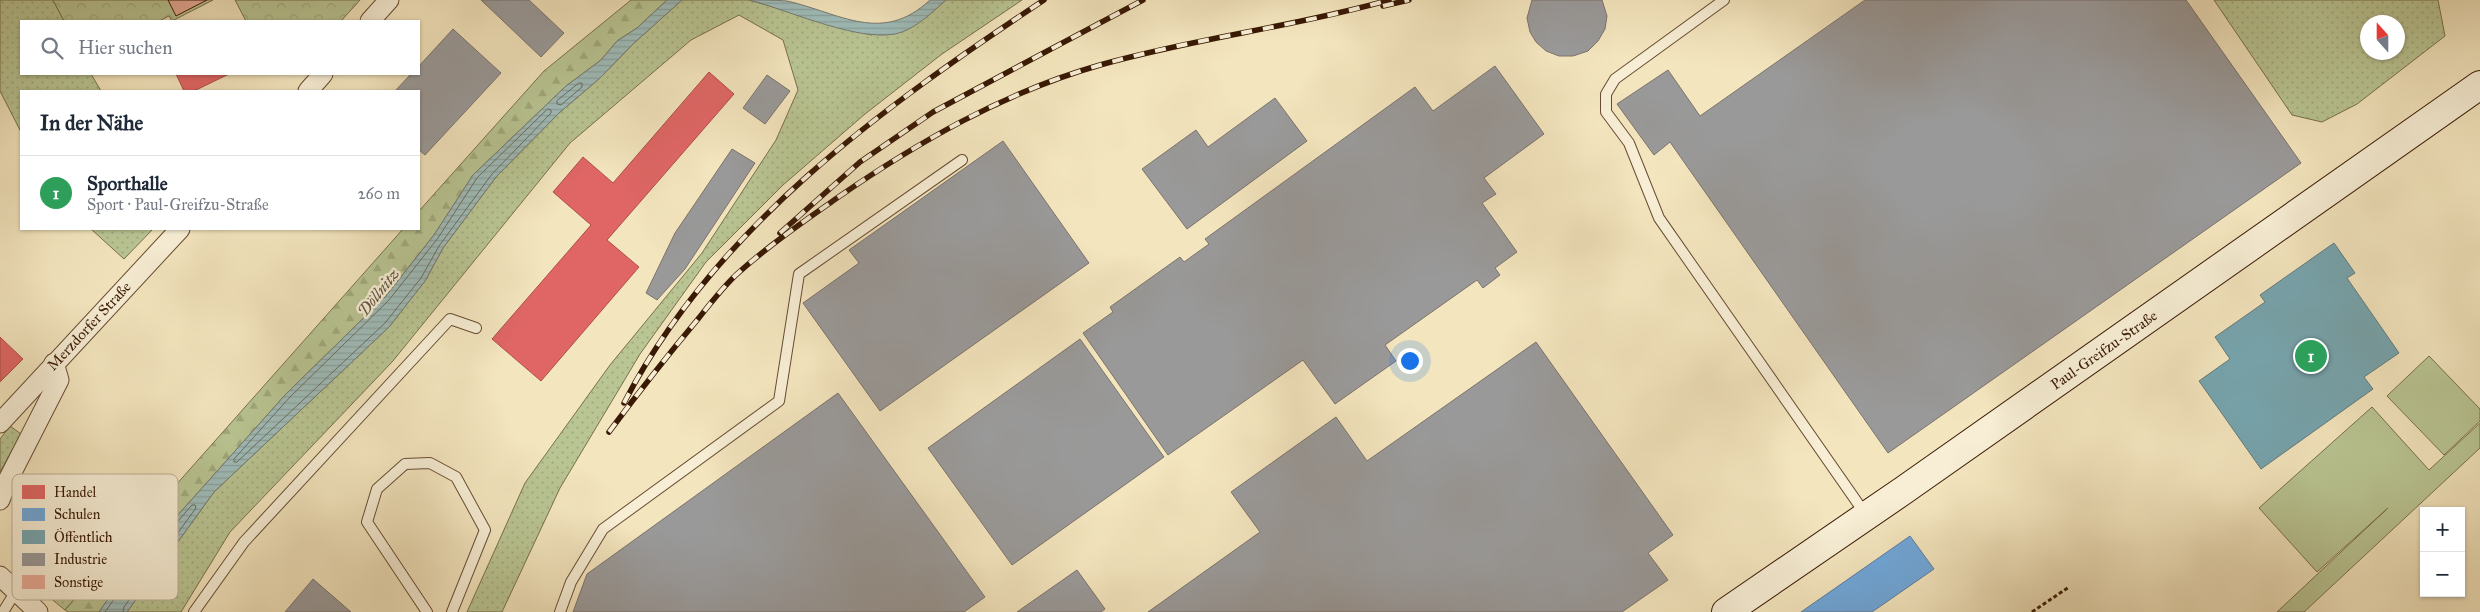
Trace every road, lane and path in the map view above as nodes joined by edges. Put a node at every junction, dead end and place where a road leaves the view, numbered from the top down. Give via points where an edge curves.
1 (390, 0) edge
2 (1724, 0) edge
3 (371, 20) edge
4 (322, 75) edge
5 (2480, 85) edge
6 (309, 90) edge
7 (962, 160) dead end
8 (179, 230) edge
9 (476, 328) dead end
10 (54, 363) junction
11 (0, 423) edge
12 (0, 500) edge
13 (1866, 516) junction
14 (0, 576) edge
15 (12, 587) edge
16 (2069, 587) dead end
17 (12, 598) edge
18 (25, 600) edge
19 (36, 611) edge
20 (4, 612) edge
21 (194, 612) edge
22 (427, 612) edge
23 (452, 612) edge
24 (560, 612) edge
25 (1726, 612) edge
26 (2032, 612) edge

1 - 3 street
2 - 13 lane via 1615,79 1606,94 1606,112 1629,144 1659,218
4 - 6 street
5 - 13 main road, Paul-Greifzu-Straße
7 - 24 lane via 799,274 778,401 603,529 571,582
8 - 10 street, Merzdorfer Straße
9 - 21 lane via 450,319 244,542
10 - 11 street, Merzdorfer Straße
10 - 12 street via 59,380
13 - 25 main road, Paul-Greifzu-Straße
14 - 15 street
16 - 26 path
17 - 20 lane
18 - 19 street
22 - 23 lane via 367,522 377,489 404,464 430,463 456,476 486,530

